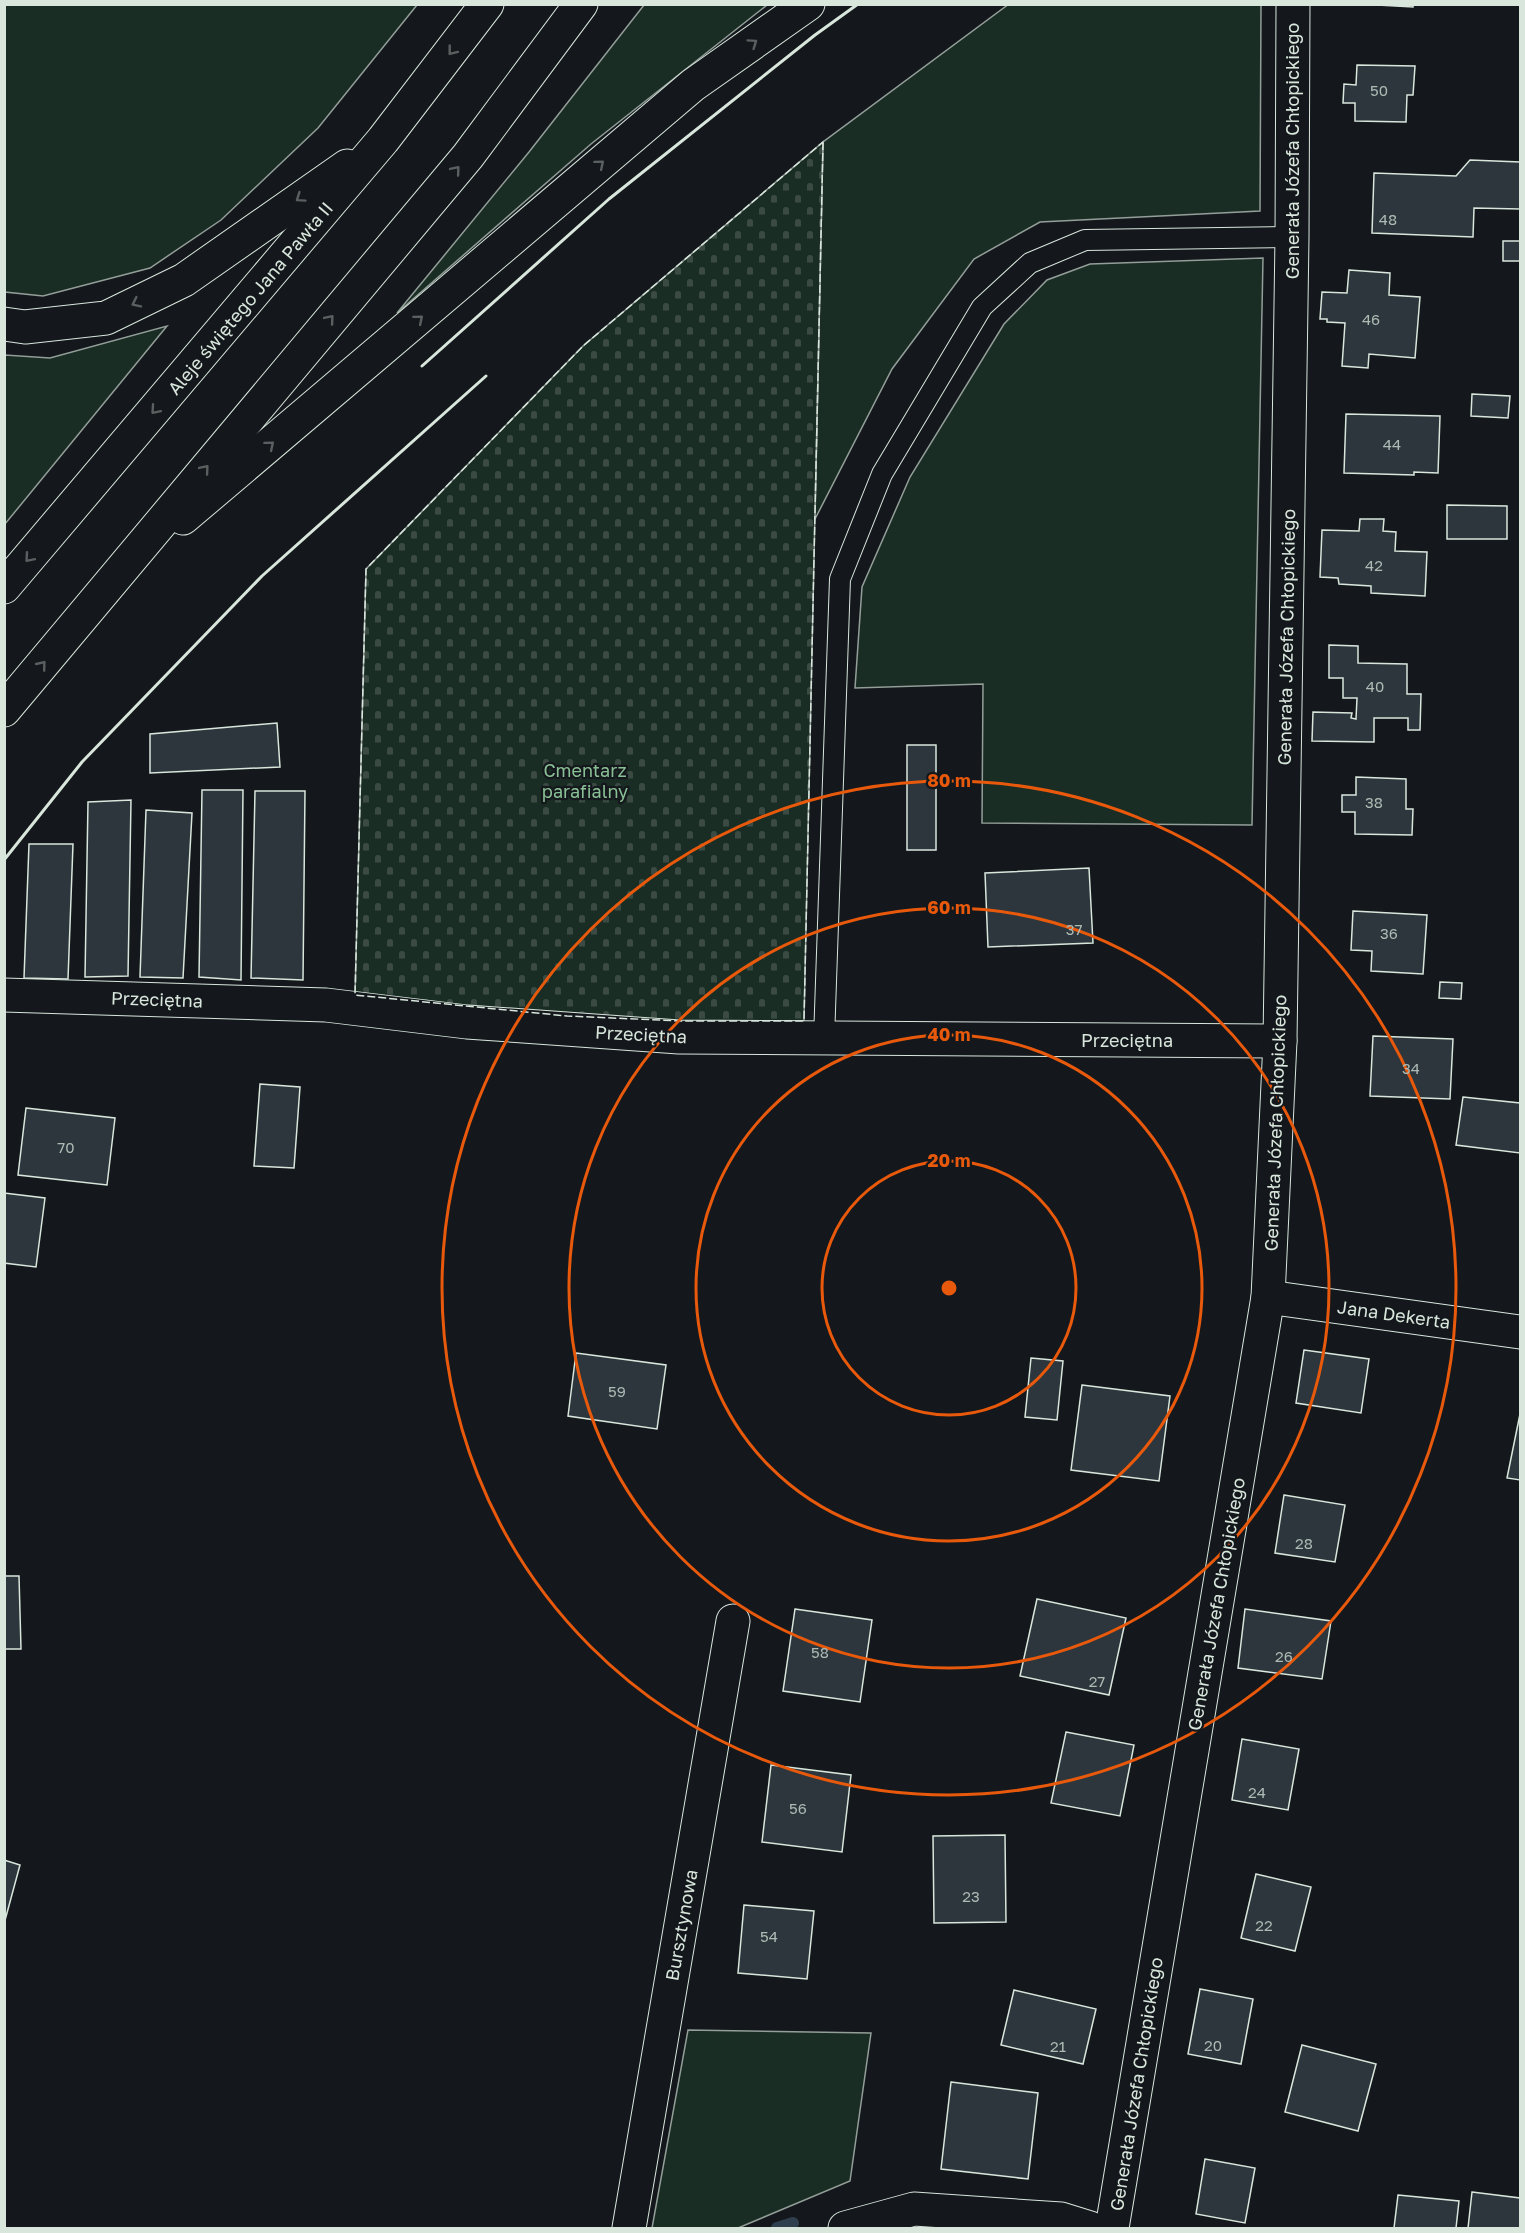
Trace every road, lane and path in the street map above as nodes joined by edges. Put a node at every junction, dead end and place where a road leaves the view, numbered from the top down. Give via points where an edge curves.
1 (487, 4) edge
2 (581, 4) edge
3 (808, 4) edge
4 (1293, 4) edge
5 (383, 141) junction
6 (1292, 237) junction
7 (4, 324) edge
8 (113, 578) junction
9 (4, 586) edge
10 (4, 710) edge
11 (4, 994) edge
12 (824, 1039) junction
13 (1280, 1041) junction
14 (1268, 1297) junction
15 (1521, 1332) edge
16 (734, 1621) dead end
17 (630, 2229) edge
18 (845, 2229) edge
19 (1090, 2229) edge
20 (1112, 2229) edge

1 -> 5 main road, Aleje świętego Jana Pawła II
8 -> 2 main road via 468,156
8 -> 3 main road via 693,86
4 - 6 main road, Generała Józefa Chłopickiego
5 -> 7 main road via 184,280 106,318 26,327
5 -> 9 main road, Aleje świętego Jana Pawła II
6 - 12 lane via 1085,240 1030,262 982,307 882,474 840,579
6 - 13 main road, Generała Józefa Chłopickiego
10 -> 8 main road
11 - 12 main road, Przeciętna via 326,1005 478,1023 679,1037
12 - 13 main road, Przeciętna
13 - 14 main road, Generała Józefa Chłopickiego
14 - 15 main road, Jana Dekerta
14 - 20 main road, Generała Józefa Chłopickiego
16 - 17 main road, Bursztynowa
18 - 19 main road via 914,2209 1061,2219

